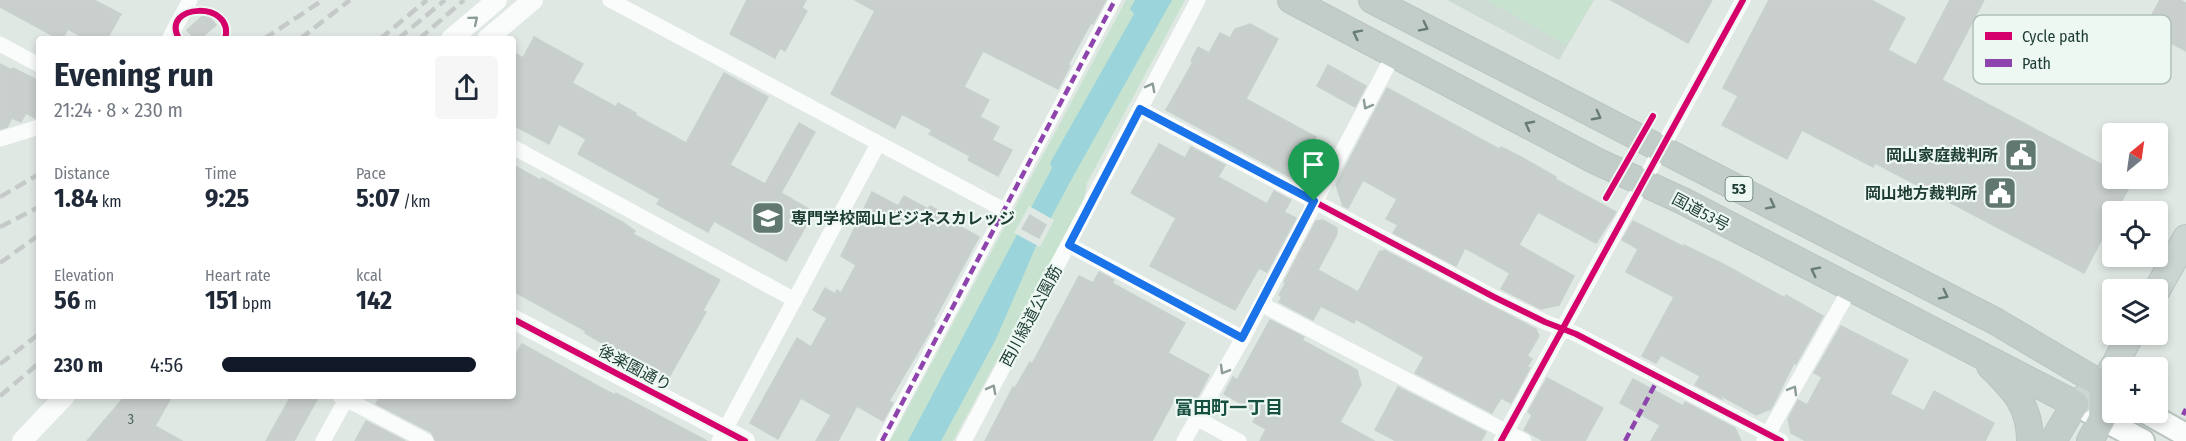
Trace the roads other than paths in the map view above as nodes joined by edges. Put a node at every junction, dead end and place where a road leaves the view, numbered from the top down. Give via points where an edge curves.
1 (190, 0) edge
2 (497, 0) edge
3 (533, 0) edge
4 (610, 0) edge
5 (1115, 0) edge
6 (1198, 0) edge
7 (1291, 0) edge
8 (1372, 0) edge
9 (1743, 0) edge
10 (171, 36) edge
11 (455, 36) edge
12 (491, 36) edge
13 (0, 44) edge
14 (1394, 54) junction
15 (36, 63) edge
16 (1140, 109) junction
17 (36, 129) edge
18 (0, 139) edge
19 (878, 144) junction
20 (516, 149) edge
21 (1661, 149) junction
22 (1643, 183) junction
23 (1314, 201) junction
24 (1004, 210) junction
25 (2186, 238) edge
26 (1069, 245) junction
27 (2163, 279) edge
28 (1850, 289) junction
29 (795, 300) junction
30 (1261, 304) junction
31 (516, 321) edge
32 (1563, 328) junction
33 (1242, 338) junction
34 (1979, 356) junction
35 (2102, 374) edge
36 (2102, 384) edge
37 (61, 399) edge
38 (344, 399) edge
39 (349, 399) edge
40 (2074, 404) junction
41 (1196, 418) junction
42 (2102, 419) joint
43 (2109, 423) edge
44 (2165, 423) edge
45 (2186, 435) edge
46 (722, 436) edge
47 (1504, 436) edge
48 (1771, 439) edge
49 (24, 440) edge
50 (323, 441) edge
51 (426, 441) edge
52 (745, 441) edge
53 (882, 441) edge
54 (964, 441) edge
55 (1184, 441) edge
56 (1239, 441) edge
57 (1524, 441) edge
58 (2030, 441) edge
59 (2053, 441) edge
60 (2090, 441) edge
61 (2143, 441) edge

1 - 10 street
11 -> 2 street
3 - 12 street
4 - 19 street
5 - 24 street
16 -> 6 street, 西川緑道公園筋
14 -> 7 highway, 国道53号 / 53
8 -> 21 highway, 53
9 - 21 street
13 - 15 street
22 -> 14 highway, 国道53号 / 53
14 -> 23 street
16 - 23 street
16 - 26 street, 西川緑道公園筋
17 - 18 street
19 - 24 street
19 - 29 street
20 - 29 street
21 - 22 street
21 -> 35 highway, 53
28 -> 22 highway, 国道53号 / 53
22 - 32 street
23 - 30 street
23 - 32 street via 1494,297
24 - 53 street
25 - 27 main road
26 - 33 street
54 -> 26 street, 西川緑道公園筋
28 - 34 highway, 国道53号 / 53
48 -> 28 street
29 - 46 street
30 - 33 street
30 - 47 street
31 - 46 street, 後楽園通り
32 - 47 street
32 - 48 street
33 -> 41 street
34 - 40 highway, 国道53号 / 53
34 - 58 highway via 2021,400 2028,417
36 - 40 main road
37 - 49 street
38 - 50 street
39 - 51 street
40 - 42 main road
40 - 59 highway
41 - 55 street
41 - 56 street
42 - 60 highway
43 - 61 main road
44 - 45 main road
46 - 52 street, 後楽園通り
47 - 57 street

